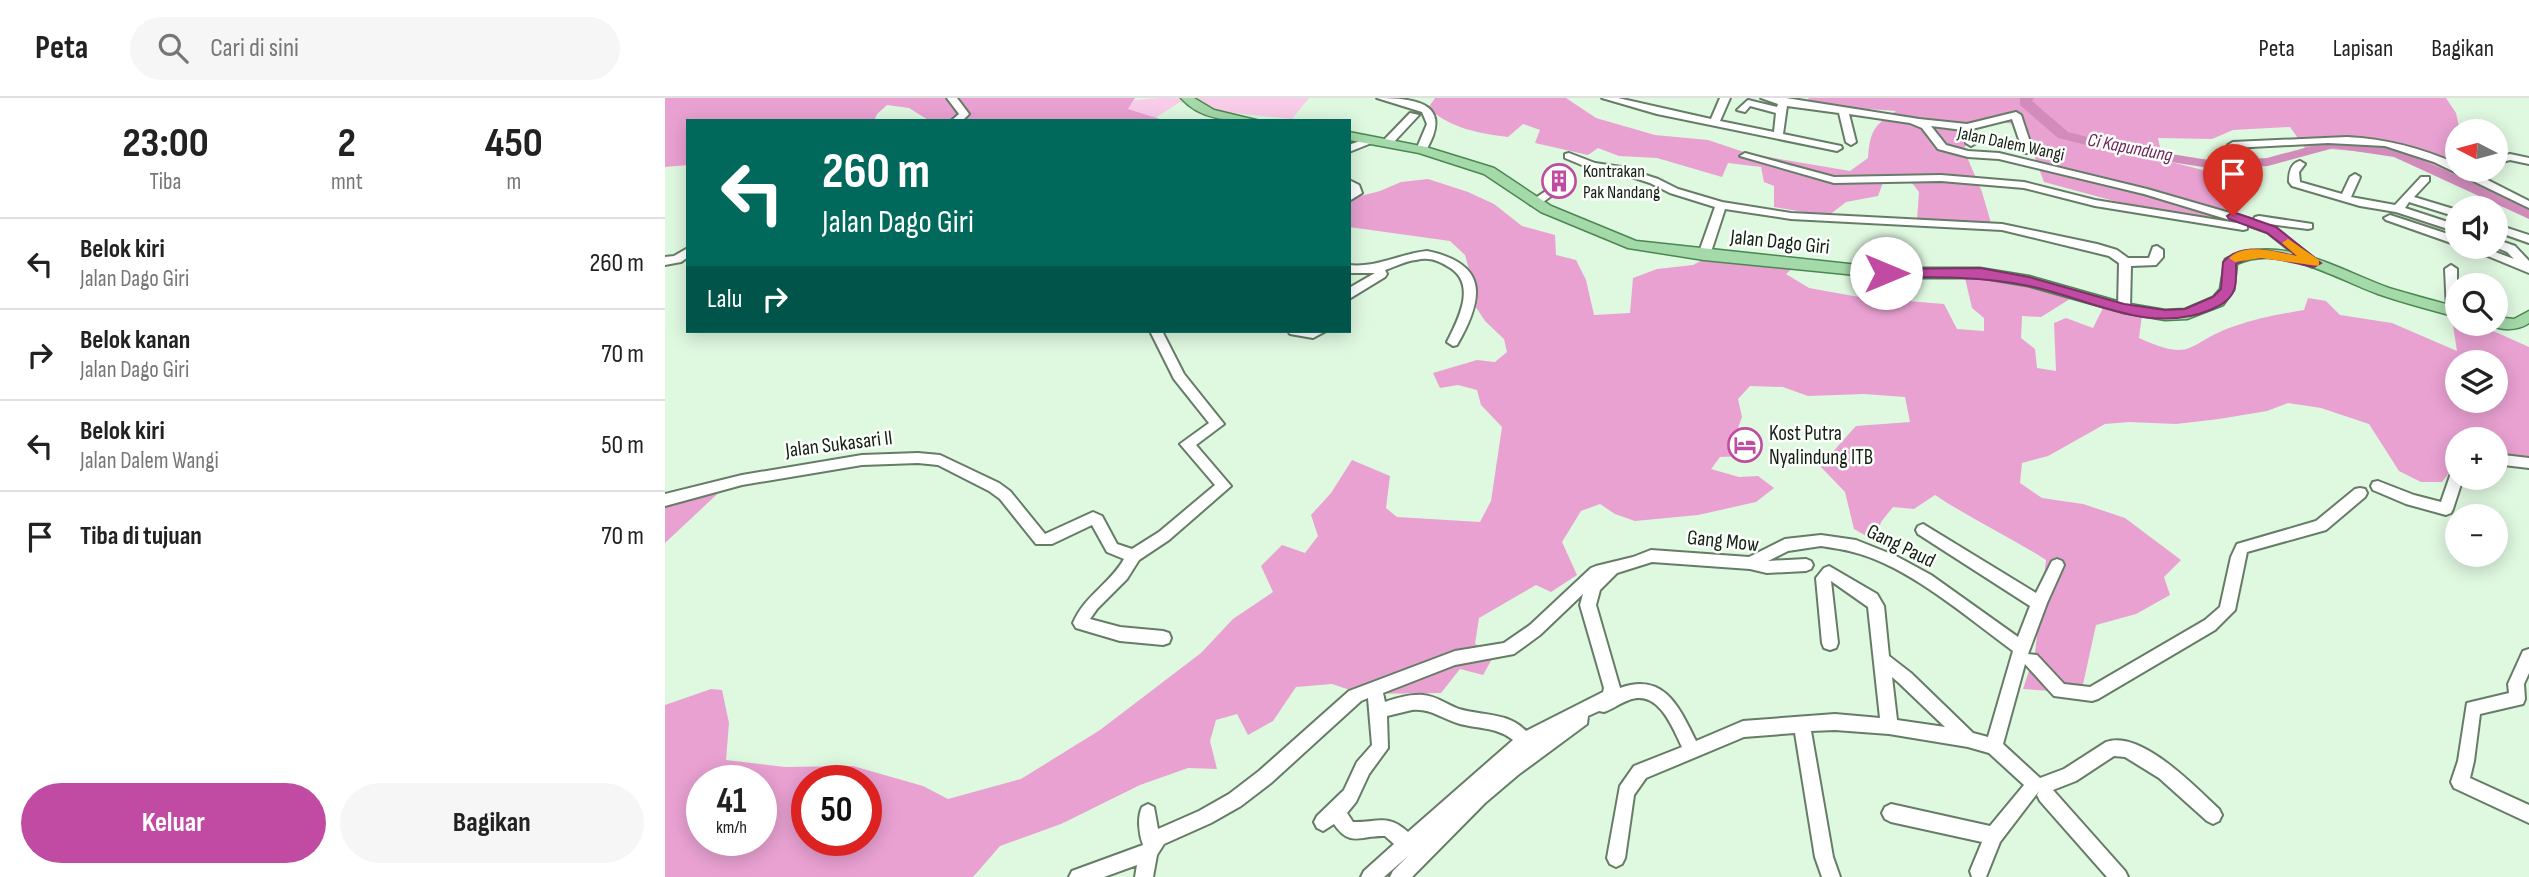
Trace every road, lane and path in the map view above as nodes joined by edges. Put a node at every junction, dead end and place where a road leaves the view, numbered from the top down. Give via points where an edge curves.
1 (952, 98) edge
2 (1187, 98) edge
3 (1382, 98) edge
4 (1607, 98) edge
5 (1725, 98) edge
6 (1766, 98) edge
7 (1782, 104) edge
8 (1742, 110) dead end
9 (1844, 112) junction
10 (1414, 115) dead end
11 (958, 119) edge
12 (1241, 119) edge
13 (1715, 121) junction
14 (1921, 122) junction
15 (1967, 127) junction
16 (1351, 136) edge
17 (1778, 136) junction
18 (1370, 140) junction
19 (1851, 142) dead end
20 (1387, 143) junction
21 (1971, 143) dead end
22 (2233, 145) dead end
23 (1351, 148) edge
24 (1837, 148) dead end
25 (1421, 150) junction
26 (2028, 151) dead end
27 (1569, 156) dead end
28 (1745, 156) dead end
29 (2508, 158) edge
30 (2529, 161) edge
31 (2445, 162) edge
32 (2300, 164) dead end
33 (2355, 177) dead end
34 (2425, 178) dead end
35 (2494, 182) edge
36 (1351, 184) edge
37 (1561, 184) dead end
38 (1541, 187) dead end
39 (1351, 197) edge
40 (2407, 198) junction
41 (2345, 199) junction
42 (1530, 200) junction
43 (2528, 204) edge
44 (1721, 205) junction
45 (2445, 210) edge
46 (2394, 214) junction
47 (2233, 216) junction
48 (2308, 226) dead end
49 (2445, 226) edge
50 (2508, 232) edge
51 (2445, 237) edge
52 (2529, 239) edge
53 (2290, 244) junction
54 (2508, 248) edge
55 (2157, 250) dead end
56 (686, 253) edge
57 (1704, 255) junction
58 (2505, 259) edge
59 (665, 261) edge
60 (2125, 262) junction
61 (2314, 263) junction
62 (2529, 268) edge
63 (1351, 269) edge
64 (1379, 269) junction
65 (2451, 269) dead end
66 (2451, 273) edge
67 (1351, 293) edge
68 (2124, 309) junction
69 (2445, 309) edge
70 (2529, 316) edge
71 (2508, 323) edge
72 (1157, 333) edge
73 (1453, 342) dead end
74 (2508, 461) edge
75 (2529, 463) edge
76 (2378, 486) dead end
77 (2452, 490) edge
78 (2360, 493) dead end
79 (665, 500) edge
80 (1923, 530) dead end
81 (1133, 556) junction
82 (1632, 563) junction
83 (1750, 563) junction
84 (1806, 565) dead end
85 (2057, 565) dead end
86 (2039, 603) junction
87 (1163, 638) dead end
88 (1830, 643) dead end
89 (2022, 654) junction
90 (2529, 656) edge
91 (1881, 659) junction
92 (1374, 687) junction
93 (1379, 711) junction
94 (1802, 726) junction
95 (1888, 726) junction
96 (1968, 739) junction
97 (1524, 741) junction
98 (1994, 747) junction
99 (1691, 748) junction
100 (2038, 788) junction
101 (1339, 809) junction
102 (1148, 813) dead end
103 (1891, 813) dead end
104 (2529, 814) edge
105 (2214, 815) dead end
106 (1323, 822) dead end
107 (1994, 836) junction
108 (1407, 844) junction
109 (1151, 848) junction
110 (1616, 858) dead end
111 (1979, 871) dead end
112 (1077, 877) edge
113 (1144, 877) edge
114 (1370, 877) edge
115 (1399, 877) edge
116 (1831, 877) edge
117 (2119, 877) edge

1 - 11 street via 964,114
2 - 12 main road via 1210,114
3 - 25 street via 1418,105 1431,116 1433,124
4 - 13 street
5 - 13 street
6 - 7 street
7 - 8 street via 1749,103
7 - 9 street
7 - 17 street
9 - 14 street
9 - 19 street
10 - 20 street
13 - 17 street
14 - 15 street
14 - 47 street, Jalan Dalem Wangi via 1942,147 1999,156
15 - 21 street
15 - 26 street via 2016,115
16 - 18 main road, Jalan Dago Giri
17 - 24 street
18 - 20 main road, Jalan Dago Giri
18 - 23 street
20 - 25 main road, Jalan Dago Giri
22 - 31 street via 2321,140 2385,143
25 - 42 main road, Jalan Dago Giri via 1489,170
27 - 44 street
28 - 53 street via 1834,180 1941,178 2024,185 2095,203 2244,227
29 - 30 street
32 - 41 street via 2294,172 2296,184
33 - 41 street
34 - 40 street
35 - 43 street
36 - 39 street via 1357,193
37 - 42 street
38 - 42 street
40 - 45 street
40 - 46 street
41 - 46 street
42 - 57 main road, Jalan Dago Giri via 1633,245
44 - 57 street
44 - 60 street via 1791,216 2002,228 2106,250
46 - 49 street
46 - 51 street
47 - 48 street
47 - 53 street, Jalan Dalem Wangi via 2271,230
50 - 52 street
53 - 61 street, Jalan Dalem Wangi
54 - 62 street
55 - 60 street via 2152,262
56 - 59 street
57 - 68 main road, Jalan Dago Giri via 1886,273 1980,273 2029,281
58 - 62 street
60 - 68 street
61 - 68 main road, Jalan Dago Giri via 2242,254 2227,269 2227,290 2204,309 2165,315
61 - 69 main road
63 - 64 street
64 - 67 street via 1381,274
64 - 73 street via 1412,256 1433,254 1464,271 1470,280 1466,316
65 - 66 street
70 - 71 main road via 2517,324
72 - 81 street via 1179,376 1217,424 1187,444 1224,486
74 - 75 street
76 - 77 street via 2446,509
78 - 89 street, Gang Paud via 2321,526 2242,548 2227,610 2210,625 2092,694 2060,691
79 - 81 street, Jalan Sukasari II via 796,470 897,456 929,459 959,468 994,487 1041,540 1093,519 1112,548
80 - 86 street
81 - 87 street via 1081,624
82 - 83 street, Gang Mow via 1651,555
82 - 92 street via 1589,577 1535,631 1508,649 1455,658
82 - 97 street via 1599,579 1589,594 1612,692
83 - 84 street, Gang Mow
83 - 89 street, Gang Paud via 1766,552 1814,540 1842,541 1866,549 1942,590
85 - 86 street
86 - 89 street
88 - 91 street via 1823,578 1829,572 1872,599 1878,614
89 - 98 street
90 - 104 street via 2516,684 2517,699 2473,708 2460,782
91 - 95 street
91 - 96 street
92 - 93 street
92 - 109 street via 1355,696 1235,800 1163,835
93 - 97 street via 1428,702 1459,716 1511,727
93 - 101 street via 1380,748
94 - 95 street via 1835,722
94 - 99 street via 1743,729
94 - 116 street via 1823,857
95 - 96 street
96 - 98 street
97 - 108 street
98 - 100 street
99 - 110 street via 1640,772 1630,785
99 - 115 street via 1663,698 1631,691 1512,769
100 - 105 street via 2119,747 2141,754
100 - 107 street
100 - 117 street
101 - 106 street
101 - 108 street via 1348,830 1387,827
102 - 109 street
103 - 107 street
107 - 111 street
108 - 114 street
109 - 112 street
109 - 113 street

